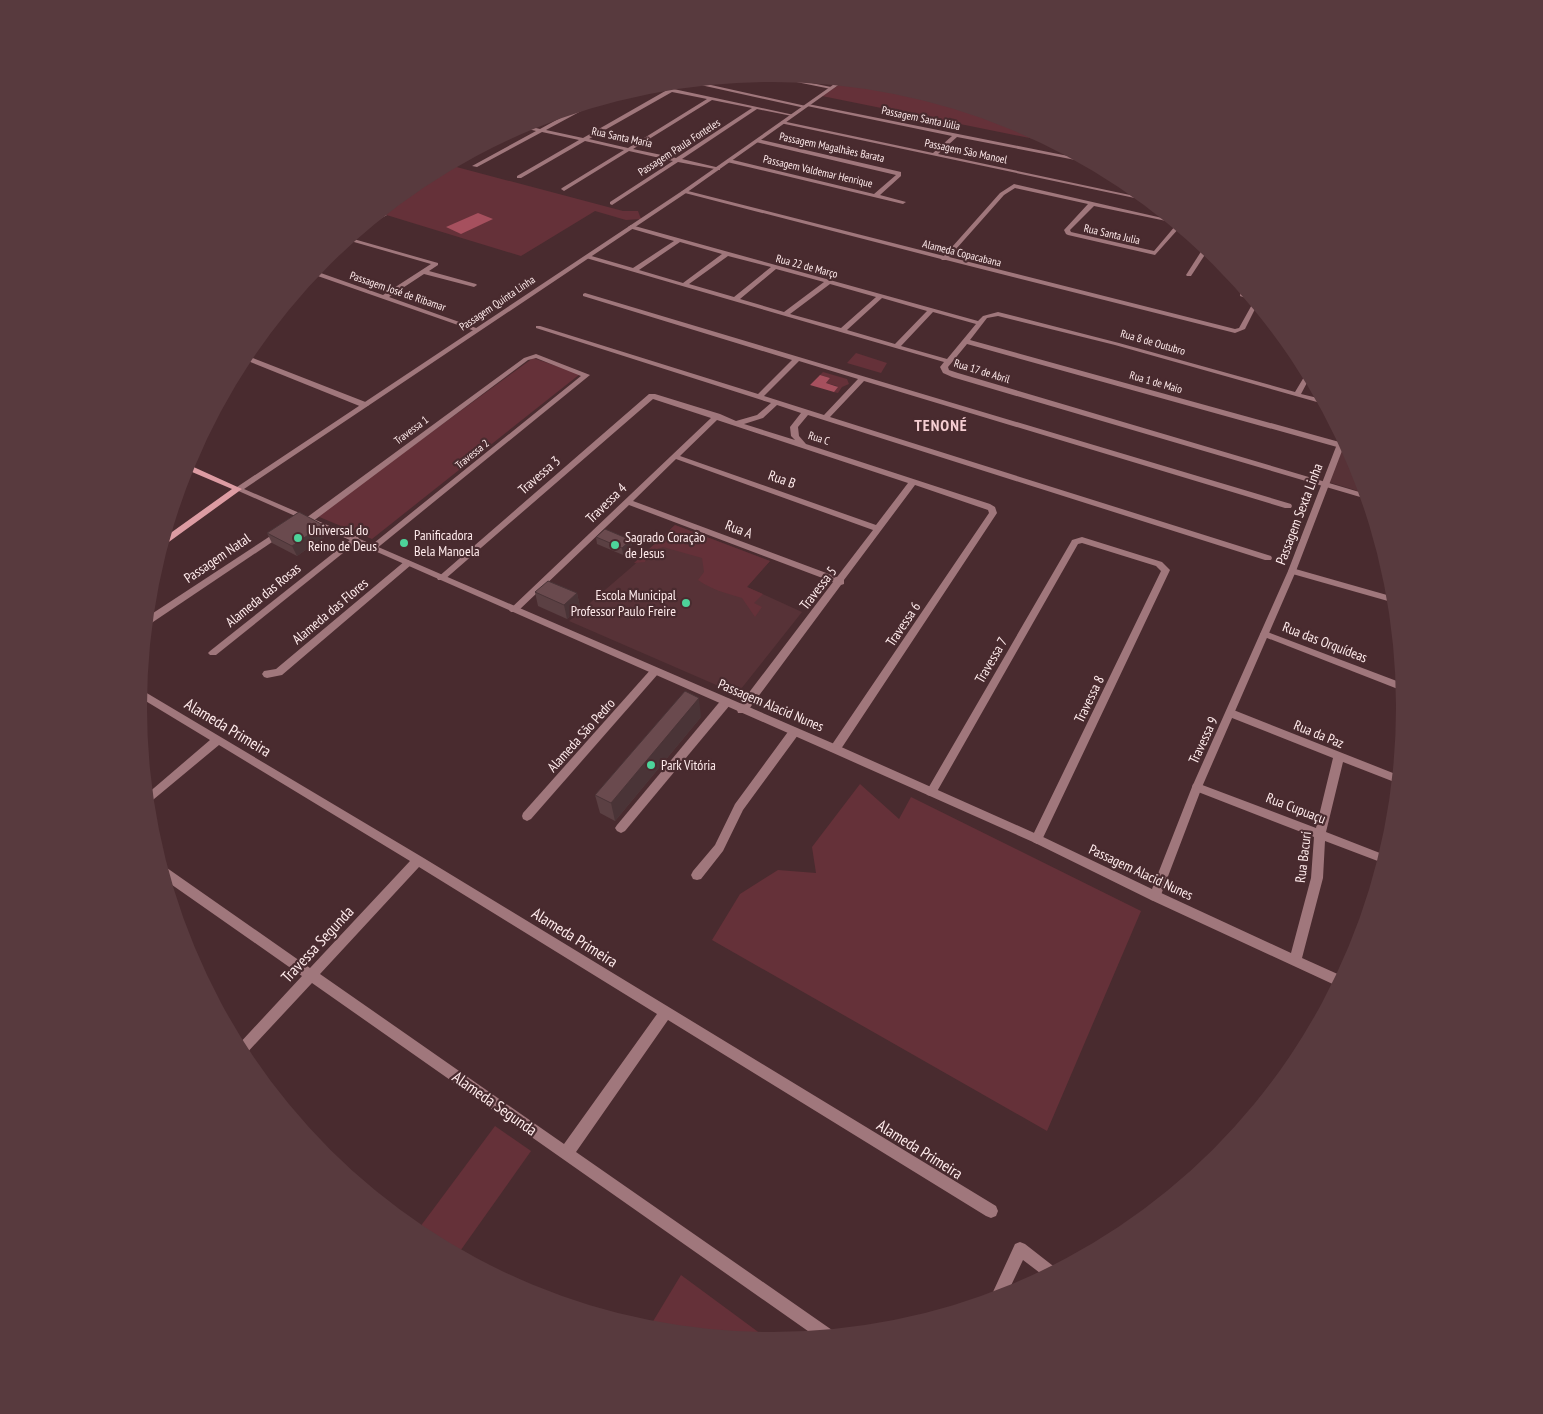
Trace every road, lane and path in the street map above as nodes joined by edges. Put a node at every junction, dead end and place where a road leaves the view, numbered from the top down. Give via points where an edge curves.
1 (812, 84) edge
2 (709, 86) edge
3 (834, 86) edge
4 (831, 88) junction
5 (673, 90) edge
6 (669, 91) edge
7 (712, 98) junction
8 (806, 106) junction
9 (756, 108) junction
10 (792, 116) junction
11 (561, 120) edge
12 (782, 122) junction
13 (534, 130) edge
14 (540, 131) junction
15 (956, 135) junction
16 (584, 140) junction
17 (758, 140) junction
18 (629, 149) junction
19 (935, 154) junction
20 (1068, 158) edge
21 (678, 159) junction
22 (729, 161) junction
23 (475, 166) dead end
24 (718, 169) junction
25 (519, 177) dead end
26 (564, 189) dead end
27 (684, 192) junction
28 (876, 195) junction
29 (1130, 197) edge
30 (903, 202) dead end
31 (612, 203) dead end
32 (1092, 203) junction
33 (1161, 219) edge
34 (631, 227) junction
35 (1174, 230) edge
36 (679, 240) junction
37 (356, 241) edge
38 (726, 253) junction
39 (1202, 255) edge
40 (588, 257) junction
41 (944, 259) junction
42 (775, 267) junction
43 (635, 270) junction
44 (424, 272) junction
45 (321, 275) edge
46 (1189, 275) dead end
47 (828, 282) junction
48 (685, 284) junction
49 (474, 285) dead end
50 (585, 295) dead end
51 (385, 296) junction
52 (881, 296) junction
53 (736, 299) junction
54 (1252, 309) edge
55 (932, 310) junction
56 (787, 314) junction
57 (979, 323) junction
58 (538, 327) dead end
59 (477, 330) junction
60 (844, 330) junction
61 (965, 341) junction
62 (898, 345) junction
63 (797, 359) junction
64 (252, 360) edge
65 (947, 361) junction
66 (585, 378) joint
67 (862, 379) junction
68 (1304, 381) edge
69 (1297, 394) junction
70 (655, 397) joint
71 (759, 397) junction
72 (1314, 399) edge
73 (776, 402) junction
74 (365, 405) junction
75 (806, 412) junction
76 (717, 416) junction
77 (825, 418) junction
78 (737, 423) junction
79 (1336, 440) edge
80 (802, 444) junction
81 (1339, 448) edge
82 (674, 456) junction
83 (194, 470) edge
84 (914, 481) junction
85 (1324, 485) junction
86 (238, 489) junction
87 (1359, 495) edge
88 (628, 502) junction
89 (1288, 506) dead end
90 (298, 522) junction
91 (880, 529) junction
92 (171, 537) edge
93 (355, 539) junction
94 (373, 547) junction
95 (1268, 558) dead end
96 (408, 563) junction
97 (1166, 570) joint
98 (1292, 571) junction
99 (441, 578) junction
100 (841, 582) junction
101 (1280, 598) joint
102 (1386, 598) edge
103 (514, 610) junction
104 (153, 618) edge
105 (1265, 634) junction
106 (213, 653) dead end
107 (655, 671) junction
108 (267, 674) dead end
109 (1395, 684) edge
110 (147, 697) edge
111 (726, 702) junction
112 (742, 710) junction
113 (1231, 712) junction
114 (794, 732) junction
115 (218, 740) junction
116 (835, 749) junction
117 (1339, 756) junction
118 (1392, 777) edge
119 (1197, 787) junction
120 (931, 792) junction
121 (153, 795) edge
122 (526, 816) dead end
123 (621, 828) dead end
124 (1320, 833) junction
125 (1037, 839) junction
126 (1378, 856) edge
127 (418, 860) junction
128 (697, 875) dead end
129 (171, 877) edge
130 (1155, 896) junction
131 (1295, 960) junction
132 (310, 976) junction
133 (1334, 978) edge
134 (666, 1012) junction
135 (247, 1045) edge
136 (567, 1152) junction
137 (991, 1211) dead end
138 (1046, 1268) edge
139 (1003, 1287) edge
140 (819, 1329) edge

1 - 4 street
2 - 8 street, Passagem Santa Júlia
3 - 4 street, Passagem Quinta Linha
4 - 8 street, Passagem Quinta Linha
5 - 7 street
6 - 16 street
7 - 9 street
7 - 18 street
8 - 10 street, Passagem Quinta Linha
8 - 15 street, Passagem Santa Júlia
9 - 10 street
9 - 21 street, Passagem Paula Fonteles
10 - 12 street, Passagem Quinta Linha
11 - 14 street
12 - 17 street, Passagem Quinta Linha
12 - 19 street, Passagem São Manoel
13 - 14 street, Rua Santa Maria
14 - 16 street, Rua Santa Maria
14 - 23 street
15 - 19 street
15 - 20 street, Passagem Santa Júlia
16 - 18 street, Rua Santa Maria
16 - 25 street
17 - 22 street, Passagem Quinta Linha
17 - 28 street, Passagem Magalhães Barata via 896,171 899,175
18 - 21 street, Rua Santa Maria
18 - 26 street
19 - 29 street, Passagem São Manoel
21 - 24 street, Rua Santa Maria
21 - 31 street, Passagem Paula Fonteles
22 - 24 street, Passagem Quinta Linha
22 - 28 street, Passagem Valdemar Henrique
24 - 27 street, Passagem Quinta Linha
27 - 34 street, Passagem Quinta Linha
27 - 41 street, Alameda Copacabana
28 - 30 street, Passagem Valdemar Henrique
32 - 33 street
32 - 35 street, Rua Santa Julia via 1068,233 1155,253
32 - 41 street via 1018,186 1010,187
34 - 36 street, Rua 22 de Março
34 - 40 street, Passagem Quinta Linha
36 - 38 street, Rua 22 de Março
36 - 43 street
37 - 44 street via 436,264
38 - 42 street, Rua 22 de Março
38 - 48 street
39 - 46 street
40 - 43 street, Rua 17 de Abril
40 - 59 street, Passagem Quinta Linha
41 - 54 street, Alameda Copacabana via 1235,331 1242,329
42 - 47 street, Rua 22 de Março
42 - 53 street
43 - 48 street, Rua 17 de Abril
44 - 49 street
44 - 51 street
45 - 51 street, Passagem José de Ribamar
47 - 52 street, Rua 22 de Março
47 - 56 street
48 - 53 street, Rua 17 de Abril
50 - 63 street
51 - 59 street, Passagem José de Ribamar
52 - 55 street, Rua 22 de Março
52 - 60 street
53 - 56 street, Rua 17 de Abril
55 - 57 street, Rua 22 de Março
55 - 62 street
56 - 60 street, Rua 17 de Abril
57 - 61 street
57 - 69 street, Rua 8 de Outubro via 985,317 998,314
58 - 71 street
59 - 74 street, Passagem Quinta Linha
60 - 62 street, Rua 17 de Abril
61 - 65 street
61 - 79 street, Rua 1 de Maio
62 - 65 street, Rua 17 de Abril
63 - 67 street
63 - 71 street
64 - 74 street
65 - 85 street, Rua 17 de Abril via 944,368 955,375
66 - 90 street, Travessa 1 via 584,374 536,356 526,359
66 - 94 street, Travessa 2
67 - 77 street
67 - 89 street
68 - 69 street
69 - 72 street, Rua 8 de Outubro
70 - 76 street, Rua C
70 - 99 street, Travessa 3 via 649,397
71 - 73 street
73 - 75 street
73 - 78 street via 768,413 752,421
74 - 86 street, Passagem Quinta Linha
75 - 77 street
75 - 80 street via 794,427 795,436
76 - 78 street, Rua C
76 - 82 street, Travessa 4
77 - 95 street
78 - 80 street, Rua C
80 - 84 street, Rua C
81 - 85 street, Passagem Sexta Linha
82 - 88 street, Travessa 4
82 - 91 street, Rua B
83 - 86 main road, Passagem Alacid Nunes
84 - 91 street, Travessa 5
84 - 116 street, Travessa 6 via 987,506 993,513
85 - 87 street
85 - 98 street, Passagem Sexta Linha
86 - 90 street, Passagem Alacid Nunes
86 - 92 main road, Passagem Quinta Linha
88 - 100 street, Rua A
88 - 103 street, Travessa 4
90 - 93 street, Passagem Alacid Nunes
90 - 104 street, Passagem Natal
91 - 100 street, Travessa 5
93 - 94 street, Passagem Alacid Nunes
93 - 106 street, Alameda das Rosas
94 - 96 street, Passagem Alacid Nunes
96 - 99 street, Passagem Alacid Nunes
96 - 108 street, Alameda das Flores via 279,672
97 - 120 street, Travessa 7 via 1159,564 1082,540 1075,542
97 - 125 street, Travessa 8
98 - 101 street, Passagem Sexta Linha
98 - 102 street
99 - 103 street, Passagem Alacid Nunes
100 - 112 street, Travessa 5
101 - 105 street, Travessa 9
103 - 107 street, Passagem Alacid Nunes
105 - 109 street, Rua das Orquídeas
105 - 113 street, Travessa 9
107 - 111 street, Passagem Alacid Nunes
107 - 122 street, Alameda São Pedro
110 - 115 street, Alameda Primeira
111 - 112 street, Passagem Alacid Nunes
111 - 123 street
112 - 114 street, Passagem Alacid Nunes
113 - 117 street, Rua da Paz
113 - 119 street, Travessa 9
114 - 116 street, Passagem Alacid Nunes
114 - 128 street via 739,806 719,848
115 - 121 street
115 - 127 street, Alameda Primeira
116 - 120 street, Passagem Alacid Nunes
117 - 118 street, Rua da Paz
117 - 124 street, Rua Bacuri
119 - 124 street, Rua Cupuaçu
119 - 130 street, Travessa 9
120 - 125 street, Passagem Alacid Nunes
124 - 126 street, Rua Cupuaçu
124 - 131 street, Rua Bacuri via 1317,878
125 - 130 street, Passagem Alacid Nunes
127 - 132 street, Travessa Segunda
127 - 134 street, Alameda Primeira
129 - 132 street, Alameda Segunda
130 - 131 street, Passagem Alacid Nunes
131 - 133 street, Passagem Alacid Nunes
132 - 135 street, Travessa Segunda
132 - 136 street, Alameda Segunda
134 - 136 street
134 - 137 street, Alameda Primeira
136 - 140 street, Alameda Segunda
138 - 139 street via 1020,1250

